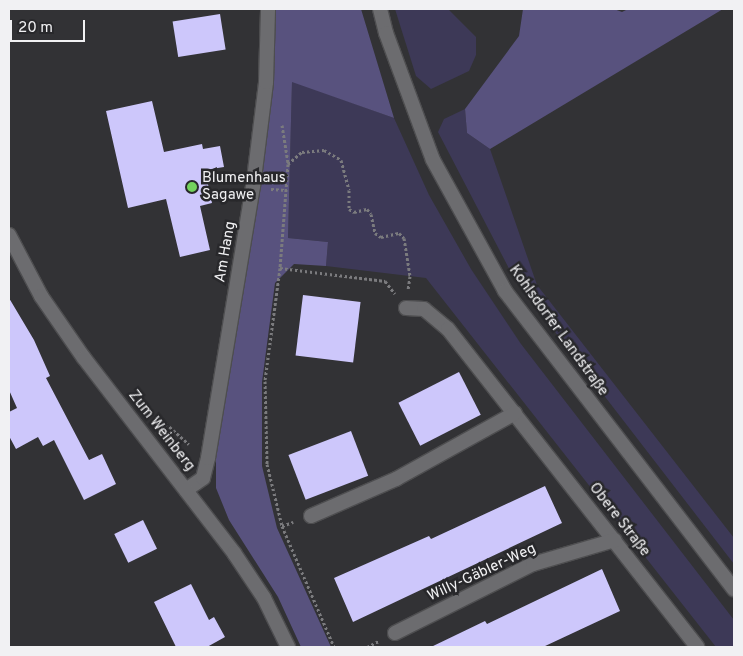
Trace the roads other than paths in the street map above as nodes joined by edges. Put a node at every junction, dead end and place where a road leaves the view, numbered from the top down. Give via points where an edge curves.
1 (268, 9) edge
2 (380, 9) edge
3 (9, 235) edge
4 (406, 308) road end
5 (515, 413) junction
6 (186, 490) junction
7 (311, 516) dead end
8 (614, 540) junction
9 (734, 589) edge
10 (394, 633) dead end
11 (288, 647) edge
12 (697, 647) edge

1 - 6 street, Am Hang via 266,82 253,187 203,478
2 - 9 street, Kohlsdorfer Landstraße via 433,160 505,291
3 - 6 street, Zum Weinberg via 41,296 84,358
4 - 5 street, Obere Straße via 424,309 448,329
5 - 7 street via 396,479
5 - 8 street, Obere Straße
6 - 11 street, Zum Weinberg via 264,598
8 - 10 street, Willy-Gäbler-Weg via 533,564
8 - 12 street, Obere Straße

